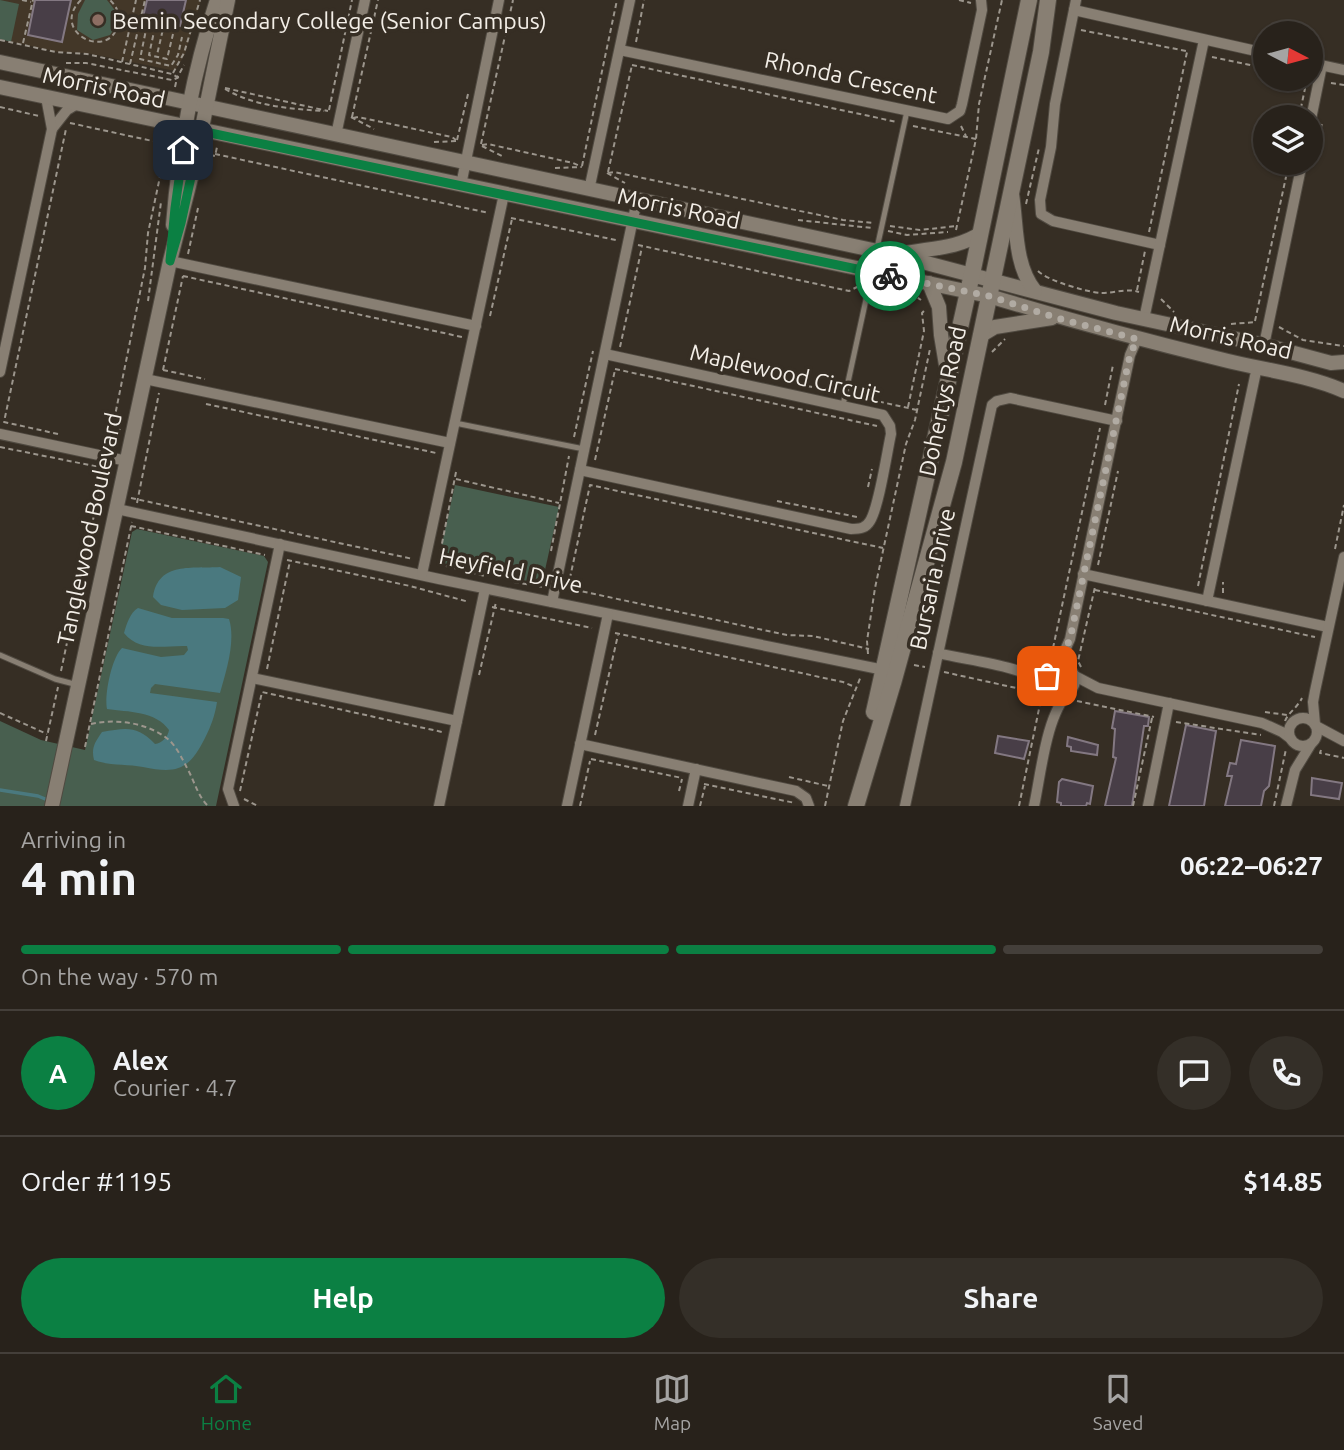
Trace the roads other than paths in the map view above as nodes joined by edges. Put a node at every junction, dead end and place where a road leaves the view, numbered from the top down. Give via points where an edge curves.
1 (217, 0) edge
2 (228, 0) edge
3 (365, 0) edge
4 (499, 0) edge
5 (630, 0) edge
6 (1029, 0) edge
7 (1048, 0) edge
8 (977, 2) edge
9 (1078, 8) edge
10 (1204, 40) junction
11 (620, 50) junction
12 (1253, 50) edge
13 (0, 62) edge
14 (1323, 66) edge
15 (1344, 70) edge
16 (0, 87) edge
17 (46, 97) junction
18 (78, 104) junction
19 (190, 104) junction
20 (206, 107) junction
21 (907, 111) junction
22 (51, 124) junction
23 (186, 128) junction
24 (201, 131) junction
25 (336, 135) junction
26 (465, 163) junction
27 (1299, 175) edge
28 (460, 185) junction
29 (1012, 189) junction
30 (589, 190) junction
31 (503, 194) junction
32 (637, 200) junction
33 (633, 221) junction
34 (981, 233) junction
35 (1160, 245) junction
36 (876, 251) junction
37 (896, 255) junction
38 (170, 261) junction
39 (972, 274) junction
40 (870, 279) junction
41 (992, 279) junction
42 (929, 283) junction
43 (1035, 291) junction
44 (968, 292) junction
45 (989, 296) junction
46 (1057, 318) junction
47 (1144, 319) junction
48 (475, 326) junction
49 (980, 337) junction
50 (1137, 339) junction
51 (1264, 345) junction
52 (605, 354) junction
53 (1344, 362) edge
54 (1257, 367) junction
55 (0, 372) edge
56 (145, 379) junction
57 (948, 379) junction
58 (1344, 391) edge
59 (844, 400) junction
60 (1117, 421) junction
61 (455, 423) junction
62 (0, 435) edge
63 (450, 443) junction
64 (584, 449) junction
65 (127, 461) junction
66 (580, 470) junction
67 (115, 499) junction
68 (280, 544) junction
69 (1344, 557) edge
70 (422, 574) junction
71 (1083, 574) junction
72 (485, 589) junction
73 (1208, 596) junction
74 (552, 602) junction
75 (608, 614) junction
76 (1328, 627) junction
77 (1070, 639) junction
78 (938, 653) junction
79 (0, 655) edge
80 (896, 669) junction
81 (1052, 670) junction
82 (1019, 671) junction
83 (1076, 673) junction
84 (252, 678) junction
85 (79, 685) junction
86 (1049, 687) junction
87 (1098, 688) junction
88 (1069, 691) junction
89 (1315, 691) junction
90 (1169, 703) junction
91 (1055, 706) junction
92 (1292, 719) junction
93 (457, 721) junction
94 (1262, 723) junction
95 (1315, 725) junction
96 (1288, 740) junction
97 (1343, 741) edge
98 (1316, 743) junction
99 (580, 744) junction
100 (696, 769) junction
101 (1294, 771) junction
102 (805, 803) edge
103 (52, 806) edge
104 (234, 806) edge
105 (439, 806) edge
106 (567, 806) edge
107 (688, 806) edge
108 (854, 806) edge
109 (905, 806) edge
110 (1034, 806) edge
111 (1148, 806) edge
112 (1286, 806) edge

1 - 19 street, Tanglewood Boulevard
2 - 20 street, Tanglewood Boulevard
3 - 25 street
4 - 26 street
5 - 11 street
6 - 34 main road, Dohertys Road
7 - 29 main road, Dohertys Road
8 - 21 street, Rhonda Crescent via 982,10 960,111 948,118
9 - 10 street
9 - 35 street via 1055,104 1041,214
10 - 12 street
10 - 35 street
11 - 21 street, Rhonda Crescent
11 - 30 street
13 - 19 street, Morris Road
14 - 15 street
16 - 17 street, Morris Road
17 - 18 street, Morris Road
17 - 22 street
18 - 22 street
18 - 23 street, Morris Road
19 - 20 street, Morris Road
19 - 23 street, Tanglewood Boulevard
20 - 24 street, Tanglewood Boulevard
20 - 25 street, Morris Road
21 - 36 lane
22 - 55 street
23 - 24 street, Morris Road
23 - 38 street, Tanglewood Boulevard
24 - 28 street, Morris Road
24 - 38 street, Tanglewood Boulevard
25 - 26 street, Morris Road
26 - 28 street
26 - 30 street, Morris Road
27 - 51 street
28 - 31 street, Morris Road
29 - 41 main road, Dohertys Road
29 - 43 street via 1020,264
30 - 32 street, Morris Road
31 - 33 street, Morris Road
31 - 48 street
32 - 33 street
32 - 36 street, Morris Road
33 - 40 street, Morris Road
33 - 52 street
34 - 37 street via 958,245
34 - 39 main road, Dohertys Road
35 - 47 street
36 - 37 street, Morris Road
37 - 39 street, Morris Road
38 - 48 street
38 - 56 street, Tanglewood Boulevard
39 - 41 street, Morris Road
39 - 44 main road, Dohertys Road
40 - 42 street, Morris Road
40 - 59 lane
41 - 43 street, Morris Road
41 - 45 main road, Dohertys Road
42 - 44 street, Morris Road
42 - 57 street via 939,307
43 - 47 street, Morris Road
44 - 45 street, Morris Road
44 - 57 main road, Dohertys Road
45 - 46 street, Morris Road
45 - 49 main road, Dohertys Road
46 - 49 street via 995,327
46 - 50 street, Morris Road
47 - 50 street
47 - 51 street, Morris Road
48 - 61 street
49 - 80 main road, Dohertys Road via 954,463
50 - 54 street, Morris Road
50 - 60 street
51 - 53 street, Morris Road via 1331,363
52 - 59 street, Maplewood Circuit
52 - 64 street
54 - 58 street, Morris Road
54 - 73 street
56 - 63 street
56 - 65 street, Tanglewood Boulevard
57 - 80 main road, Dohertys Road
59 - 66 street, Maplewood Circuit via 883,415 890,426 873,514 859,529
60 - 71 street
60 - 78 street, Bursaria Drive via 1010,398 992,405
61 - 63 street
61 - 64 lane
62 - 65 street
63 - 70 street
64 - 66 street
65 - 67 street, Tanglewood Boulevard
66 - 74 street
67 - 68 street, Heyfield Drive via 134,513
67 - 85 street, Tanglewood Boulevard
68 - 70 street, Heyfield Drive
68 - 84 street
69 - 76 street
70 - 72 street, Heyfield Drive
71 - 73 street
71 - 77 street
72 - 74 street, Heyfield Drive
72 - 93 street
73 - 76 street
74 - 75 street, Heyfield Drive
75 - 80 street, Heyfield Drive
75 - 99 street
76 - 89 street
77 - 81 street
77 - 83 street
78 - 82 street
78 - 109 street, Bursaria Drive
79 - 85 lane
80 - 108 main road, Dohertys Road
81 - 82 street
81 - 83 street via 1065,667
81 - 86 street via 1047,676
82 - 86 street
83 - 87 street
83 - 88 street
84 - 93 street
84 - 104 street via 228,789
85 - 103 street, Tanglewood Boulevard
86 - 88 street via 1056,694
86 - 91 street
87 - 88 street
87 - 90 street
88 - 91 street
89 - 92 street via 1304,711
89 - 95 street
90 - 94 street
90 - 111 street
91 - 110 street
92 - 94 street
92 - 95 street via 1304,718
92 - 96 street
93 - 105 street
94 - 96 street
95 - 97 street
95 - 98 street
96 - 98 street via 1299,746
96 - 101 street
97 - 98 street
98 - 101 street
99 - 100 street
99 - 106 street
100 - 102 street via 796,791
100 - 107 street
101 - 112 street

